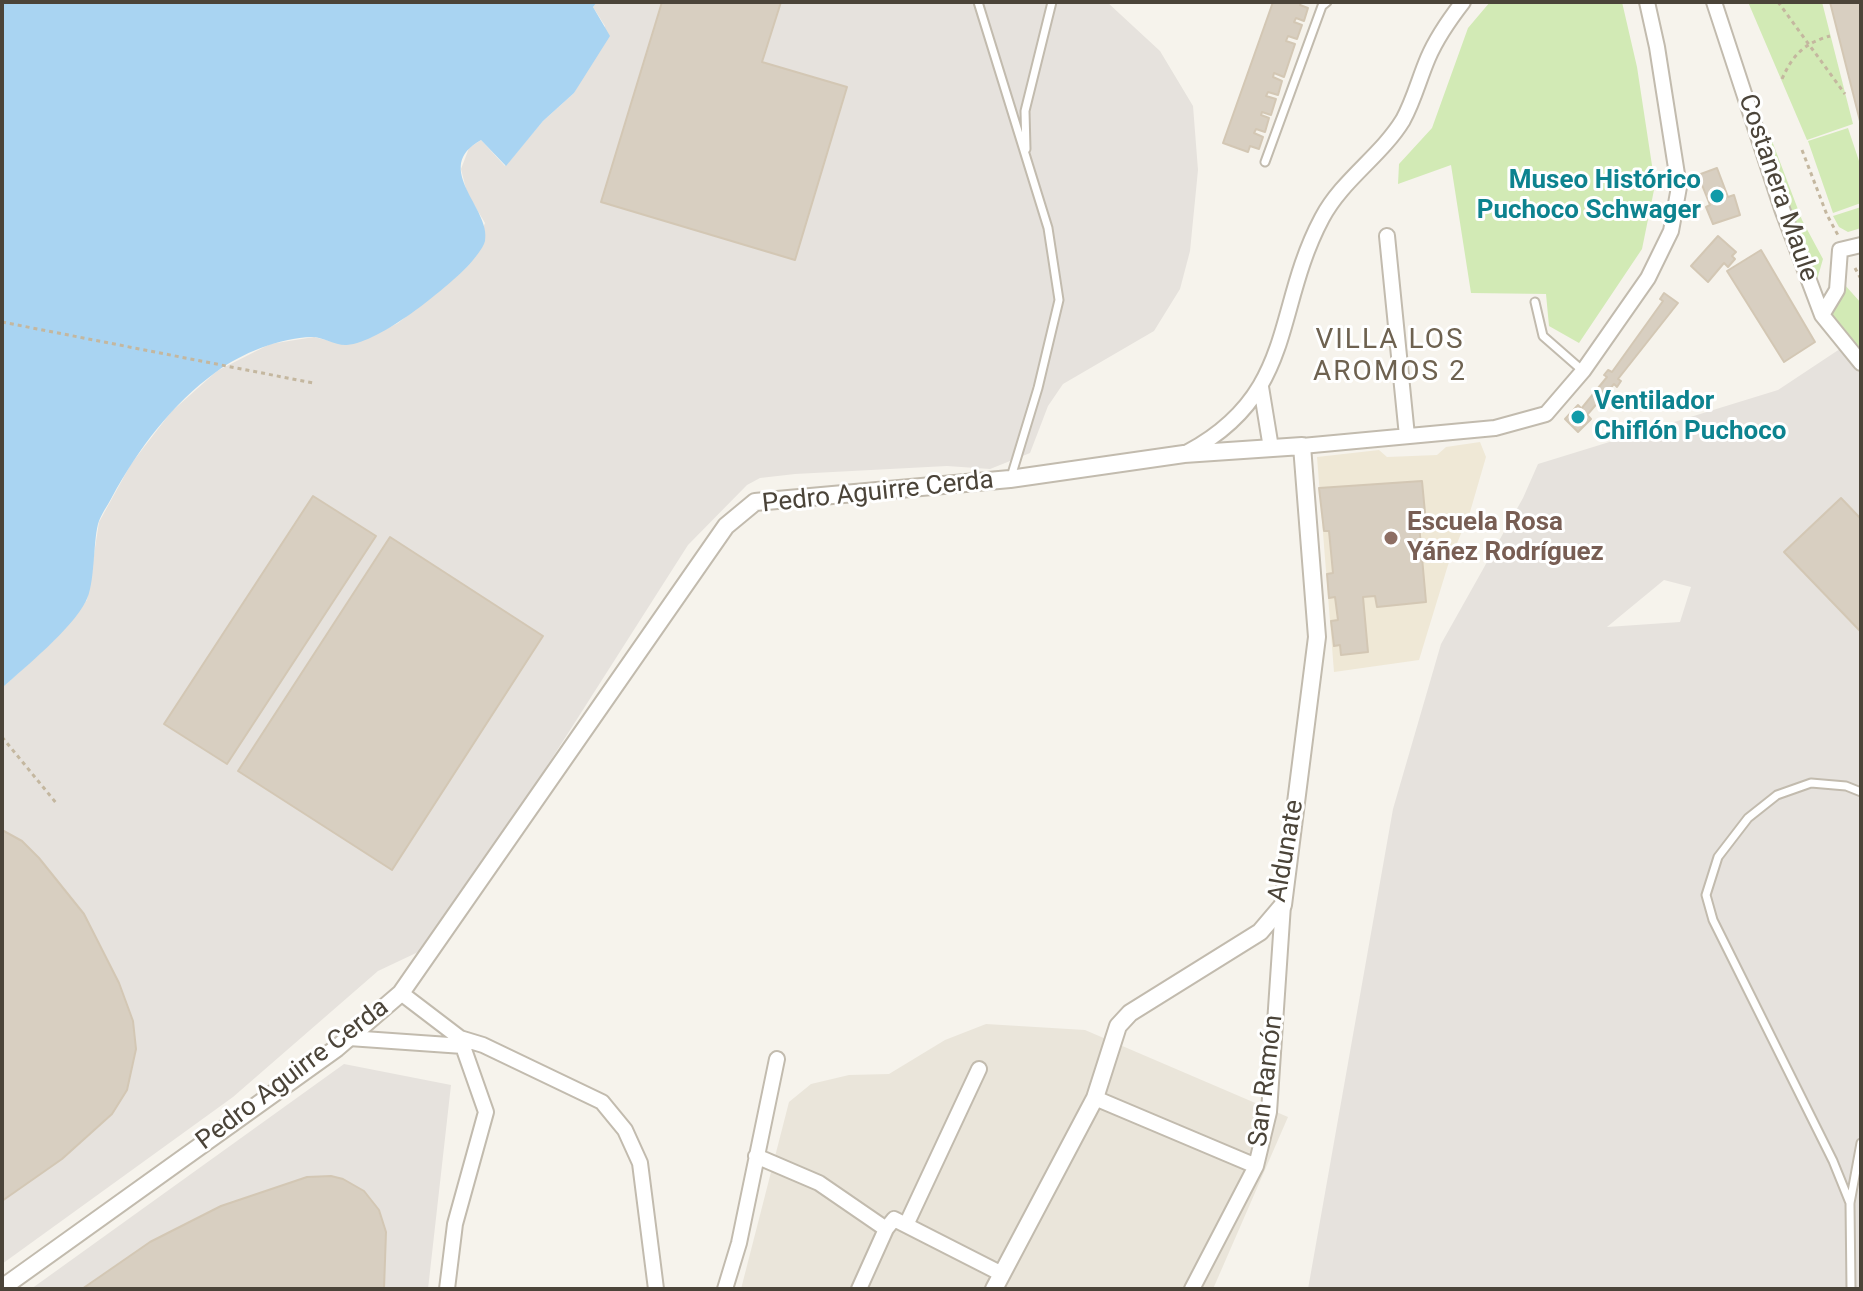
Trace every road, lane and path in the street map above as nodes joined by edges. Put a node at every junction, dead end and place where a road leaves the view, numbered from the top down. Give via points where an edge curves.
1 (978, 2) edge
2 (1052, 2) edge
3 (1327, 2) edge
4 (1463, 2) edge
5 (1647, 2) edge
6 (1714, 2) edge
7 (1778, 2) edge
8 (1830, 36) dead end
9 (1808, 43) junction
10 (1782, 79) dead end
11 (1845, 94) dead end
12 (1802, 150) dead end
13 (1026, 159) junction
14 (1265, 162) dead end
15 (1387, 236) dead end
16 (1861, 245) edge
17 (1845, 249) junction
18 (1861, 279) edge
19 (1535, 302) dead end
20 (1822, 315) junction
21 (2, 322) edge
22 (1861, 363) edge
23 (1583, 371) junction
24 (313, 383) dead end
25 (1261, 387) junction
26 (1407, 436) junction
27 (1302, 446) junction
28 (1271, 448) junction
29 (1184, 454) junction
30 (1010, 479) junction
31 (2, 737) edge
32 (1861, 792) edge
33 (57, 804) dead end
34 (1283, 905) junction
35 (401, 993) junction
36 (349, 1038) junction
37 (461, 1042) junction
38 (777, 1059) dead end
39 (979, 1069) dead end
40 (1095, 1098) junction
41 (1861, 1143) edge
42 (756, 1156) junction
43 (1256, 1166) junction
44 (1850, 1203) junction
45 (907, 1223) junction
46 (886, 1229) junction
47 (998, 1282) edge
48 (2, 1288) edge
49 (447, 1289) edge
50 (656, 1289) edge
51 (725, 1289) edge
52 (859, 1289) edge
53 (1192, 1289) edge
54 (1851, 1289) edge

1 - 13 lane
2 - 13 lane via 1025,111
3 - 14 lane
4 - 25 street via 1435,43 1403,119 1323,216
5 - 23 street, Pedro Aguirre Cerda via 1679,187 1671,231 1648,278
6 - 20 street, Costanera Maule
7 - 9 path
8 - 9 path
9 - 10 path via 1792,58
9 - 11 path
12 - 17 path
13 - 30 lane via 1048,228 1059,300
15 - 26 street
16 - 17 street
17 - 18 path
17 - 20 street via 1840,250 1837,290
19 - 23 lane via 1543,336
20 - 22 street, Costanera Maule
21 - 24 path
23 - 26 street, Pedro Aguirre Cerda via 1546,414 1495,428
25 - 28 street
25 - 29 street via 1228,425
26 - 27 street, Pedro Aguirre Cerda
27 - 28 street, Pedro Aguirre Cerda
27 - 34 street, Aldunate via 1317,637
28 - 29 street, Pedro Aguirre Cerda
29 - 30 street, Pedro Aguirre Cerda
30 - 35 street, Pedro Aguirre Cerda via 755,502 726,526
31 - 33 path
32 - 44 lane via 1811,783 1777,795 1748,818 1718,857 1706,895 1713,920
34 - 40 street, Aldunate via 1260,932 1124,1019
34 - 43 street, San Ramón via 1269,1112
35 - 36 street, Pedro Aguirre Cerda
35 - 37 street
36 - 37 street
36 - 48 street, Pedro Aguirre Cerda
37 - 49 street via 486,1112 455,1224
37 - 50 street via 483,1045 584,1091 602,1102 625,1130 640,1163
38 - 42 street
39 - 45 street
40 - 43 street
40 - 47 street, Aldunate
41 - 44 lane
42 - 46 street via 819,1183
42 - 51 street
43 - 53 street, San Ramón
44 - 54 lane
45 - 46 street via 894,1219
45 - 47 street
46 - 52 street

